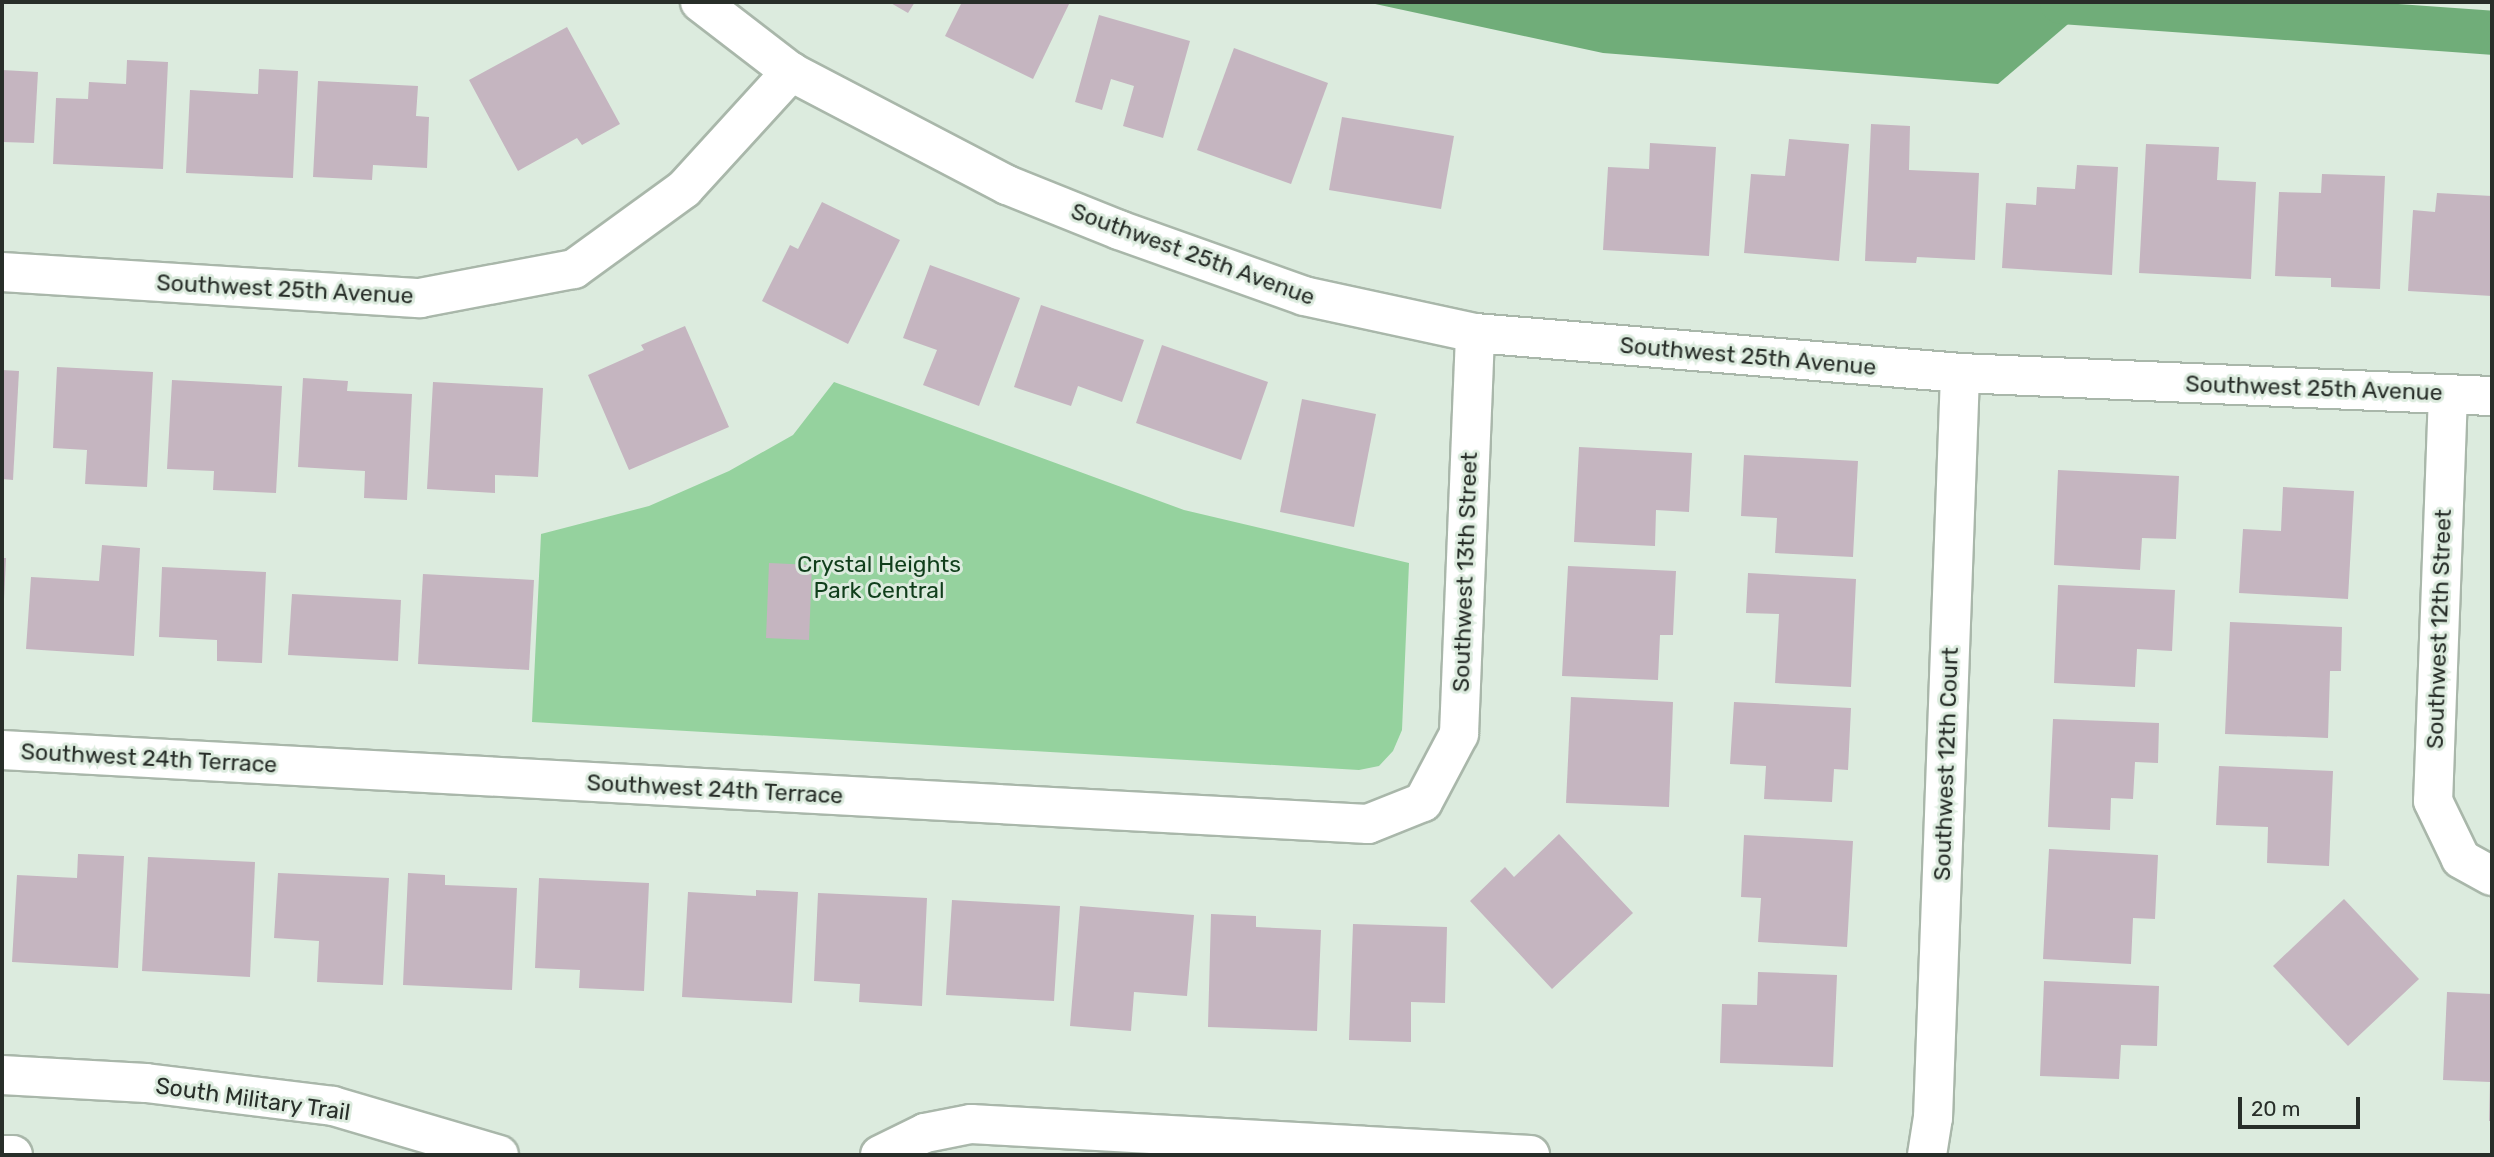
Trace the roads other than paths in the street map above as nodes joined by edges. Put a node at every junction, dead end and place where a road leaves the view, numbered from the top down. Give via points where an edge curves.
1 (700, 2) edge
2 (791, 72) junction
3 (2, 271) edge
4 (1475, 333) junction
5 (1960, 373) junction
6 (2448, 394) junction
7 (2492, 396) edge
8 (2, 750) edge
9 (1423, 802) joint
10 (2476, 868) edge
11 (2, 1075) edge
12 (2, 1155) edge
13 (13, 1155) edge
14 (499, 1155) edge
15 (880, 1155) edge
16 (1530, 1155) edge
17 (1927, 1155) edge

1 - 2 street
2 - 3 street, Southwest 25th Avenue via 684,189 574,269 420,298
2 - 4 street, Southwest 25th Avenue via 1007,185 1119,230 1304,296
4 - 5 street, Southwest 25th Avenue
4 - 9 street, Southwest 13th Street via 1459,734
5 - 6 street, Southwest 25th Avenue
5 - 17 street, Southwest 12th Court via 1933,1118
6 - 7 street, Southwest 25th Avenue
6 - 10 street, Southwest 12th Street via 2433,800
8 - 9 street, Southwest 24th Terrace via 1368,824
11 - 14 street, South Military Trail via 146,1083 333,1106
12 - 13 street
15 - 16 street via 925,1133 971,1124

